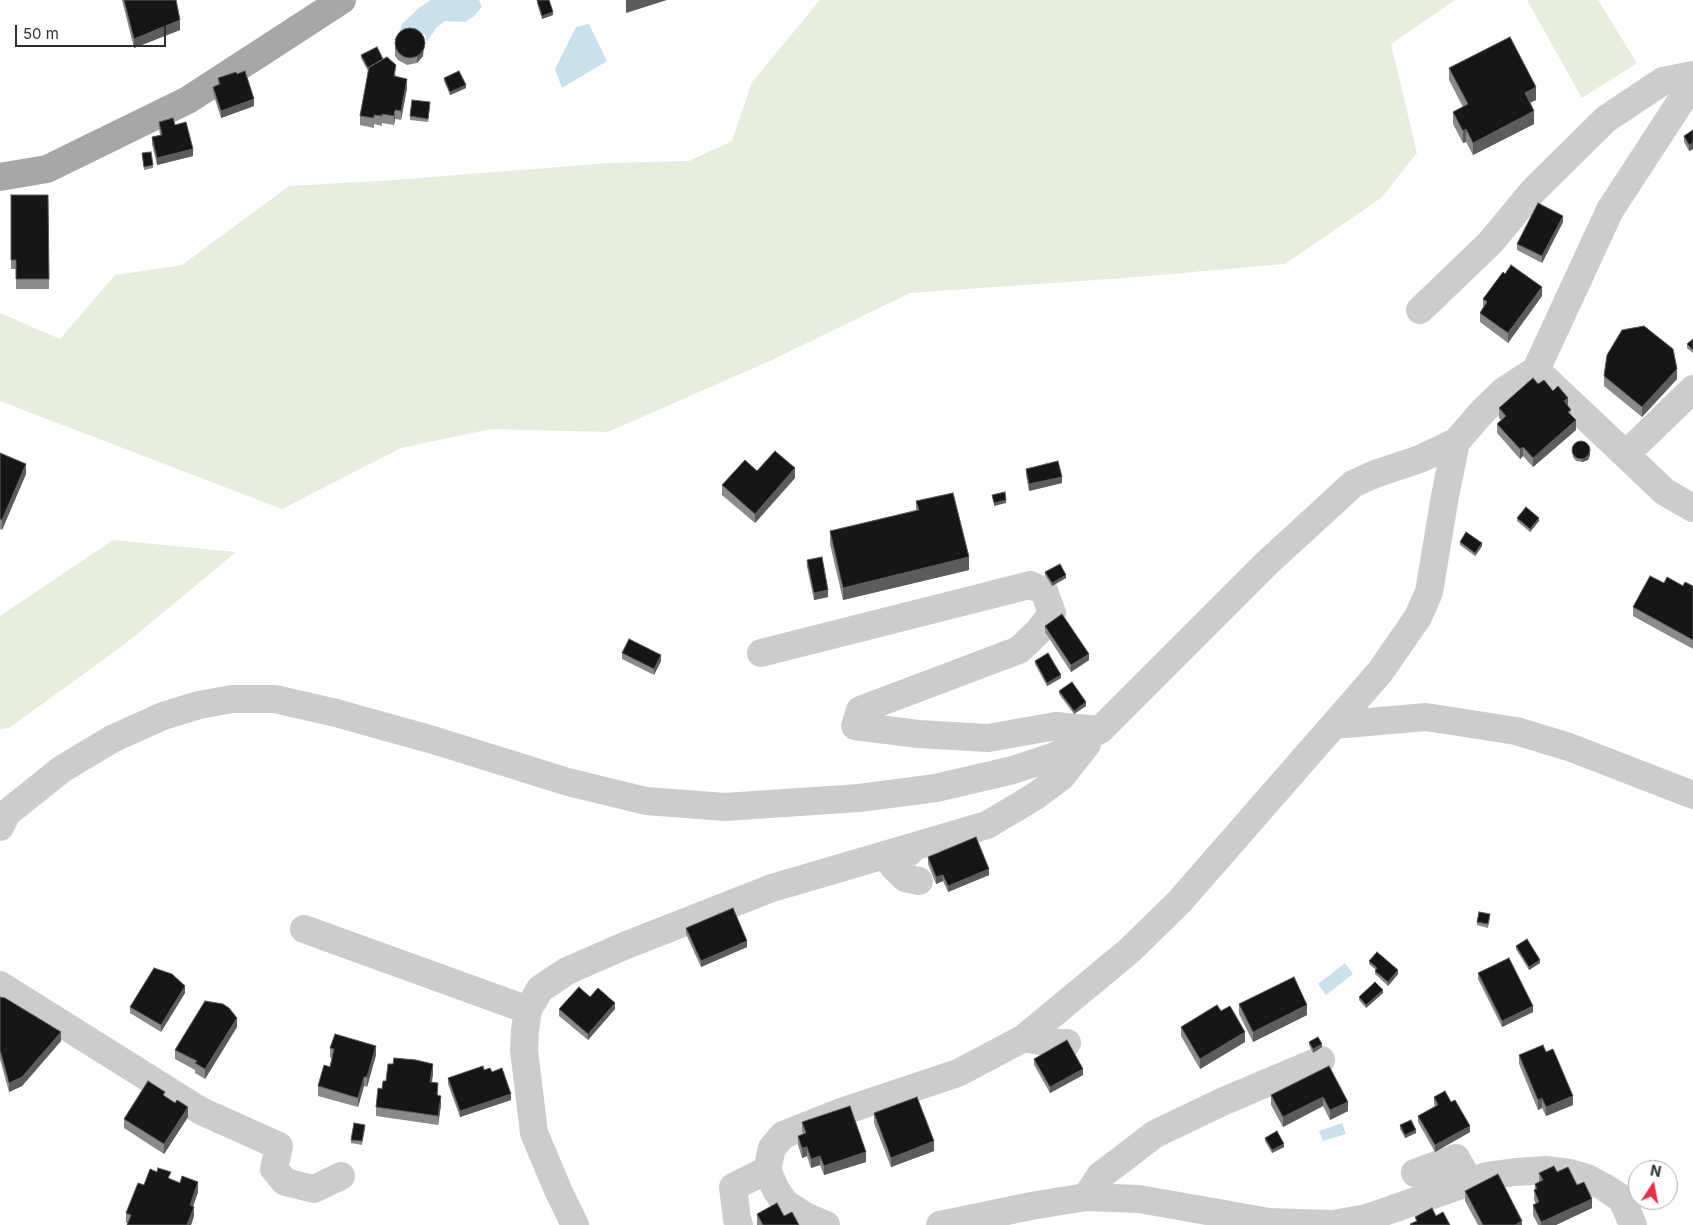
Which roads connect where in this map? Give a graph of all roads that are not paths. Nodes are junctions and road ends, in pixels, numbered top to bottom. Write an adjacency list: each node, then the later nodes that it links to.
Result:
1 (342, 0): 4 (main road)
2 (1693, 75): 5 (street)
3 (1693, 88): 6 (street)
4 (0, 177)
5 (1420, 310)
6 (1536, 370): 8 (street); 9 (street)
7 (1693, 389): 9 (street)
8 (1456, 442): 12 (street); 13 (street)
9 (1626, 454): 10 (street)
10 (1693, 508)
11 (761, 653): 13 (street)
12 (1334, 725): 14 (street); 21 (street)
13 (1100, 730): 15 (street); 16 (street)
14 (1693, 795)
15 (0, 826)
16 (916, 846): 17 (street); 20 (street)
17 (919, 881)
18 (304, 929): 20 (street)
19 (0, 985): 26 (street)
20 (528, 1010): 29 (street)
21 (1024, 1038): 22 (street); 24 (street)
22 (1067, 1042)
23 (1321, 1060): 28 (street)
24 (768, 1170): 30 (street); 31 (street)
25 (1415, 1173): 27 (street)
26 (341, 1176)
27 (1470, 1182): 28 (street); 33 (street)
28 (1086, 1197): 32 (street)
29 (575, 1225)
30 (739, 1225)
31 (826, 1225)
32 (940, 1225)
33 (1633, 1225)

